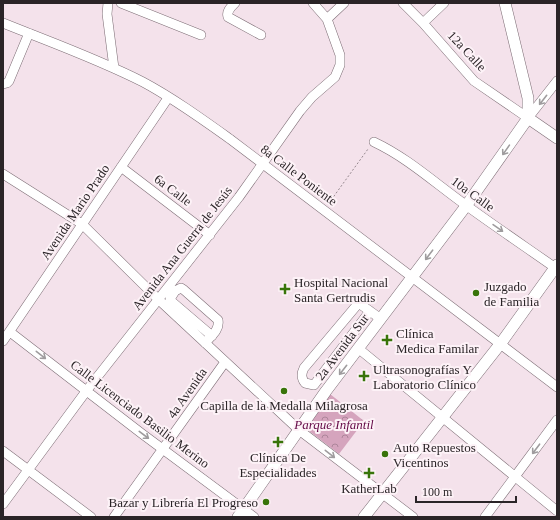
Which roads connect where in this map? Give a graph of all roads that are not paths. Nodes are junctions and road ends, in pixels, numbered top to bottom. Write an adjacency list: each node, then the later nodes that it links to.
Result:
1 (108, 3): 15 (street)
2 (121, 3): 13 (street)
3 (235, 3): 14 (street)
4 (313, 3): 9 (street, Avenida Ana Guerra de Jesús)
5 (344, 3): 9 (street)
6 (402, 3): 11 (street, 12a Calle)
7 (444, 3): 11 (street)
8 (505, 3): 19 (main road)
9 (327, 19): 22 (street, Avenida Ana Guerra de Jesús)
10 (3, 23): 12 (street, 8a Calle Poniente)
11 (423, 23): 19 (street, 12a Calle)
12 (29, 33): 15 (street, 8a Calle Poniente); 17 (street)
13 (200, 35)
14 (262, 35)
15 (114, 68): 18 (street, 8a Calle Poniente)
16 (557, 82): 19 (street, one-way to 19)
17 (3, 84)
18 (168, 98): 22 (street, 8a Calle Poniente); 23 (street, Avenida Mario Prado)
19 (528, 118): 20 (main road, 12a Calle); 25 (main road, 2a Avenida Sur, one-way to 25)
20 (557, 138)
21 (374, 142): 25 (street, 10a Calle)
22 (263, 165): 27 (street, Avenida Ana Guerra de Jesús); 29 (street, 8a Calle Poniente)
23 (121, 167): 26 (street, Avenida Mario Prado); 27 (street, 6a Calle)
24 (3, 174): 26 (street)
25 (466, 206): 28 (street, 10a Calle, one-way to 28); 29 (main road, 2a Avenida Sur, one-way to 29)
26 (82, 224): 30 (street); 35 (street, Avenida Mario Prado)
27 (210, 234): 30 (street, Avenida Ana Guerra de Jesús)
28 (556, 267): 39 (main road)
29 (412, 278): 33 (main road, 2a Avenida Sur); 39 (street, 8a Calle Poniente)
30 (159, 300): 38 (street); 44 (street, Avenida Ana Guerra de Jesús)
31 (206, 309): 34 (street); 34 (street); 36 (street)
32 (370, 311): 33 (street); 42 (street); 42 (street)
33 (381, 319): 40 (main road, 2a Avenida Sur)
34 (195, 321): 36 (street)
35 (10, 332): 37 (street, Avenida Mario Prado); 44 (street, Calle Licenciado Basilio Merino, one-way to 44)
36 (212, 336): 38 (street)
37 (3, 341)
38 (205, 343): 41 (street)
39 (501, 343): 43 (street, 8a Calle Poniente); 46 (main road)
40 (359, 349): 45 (main road, 2a Avenida Sur, one-way to 45); 46 (street)
41 (225, 362): 48 (street); 49 (street, 4a Avenida)
42 (314, 385): 45 (street)
43 (557, 387)
44 (87, 390): 49 (street, Calle Licenciado Basilio Merino, one-way to 49); 51 (street, Avenida Ana Guerra de Jesús)
45 (325, 393): 48 (main road, 2a Avenida Sur)
46 (442, 418): 52 (street); 53 (main road)
47 (557, 420): 52 (street, one-way to 52)
48 (299, 430): 53 (street, one-way to 53); 56 (main road, 2a Avenida Sur)
49 (163, 449): 56 (street, Calle Licenciado Basilio Merino); 58 (street, 4a Avenida)
50 (3, 451): 51 (street)
51 (28, 470): 54 (street, Avenida Ana Guerra de Jesús); 57 (street)
52 (515, 477): 55 (street); 62 (street)
53 (383, 495): 60 (main road); 61 (street)
54 (3, 504)
55 (557, 511)
56 (241, 513): 59 (street, Calle Licenciado Basilio Merino)
57 (91, 517)
58 (114, 517)
59 (254, 517)
60 (364, 517)
61 (413, 517)
62 (485, 517)

